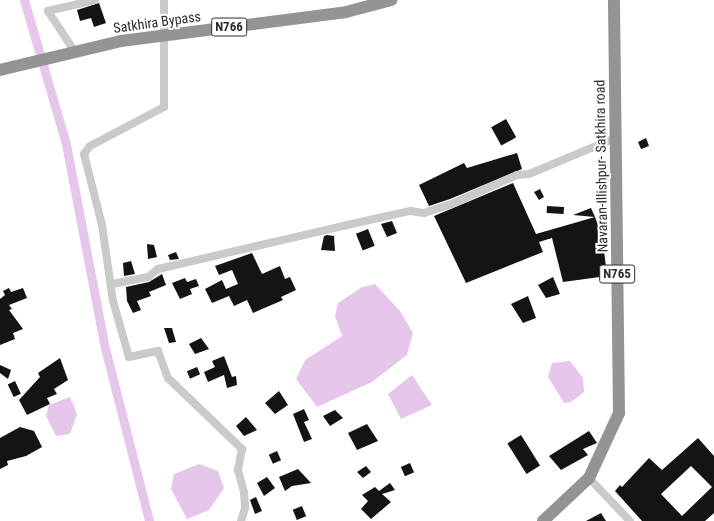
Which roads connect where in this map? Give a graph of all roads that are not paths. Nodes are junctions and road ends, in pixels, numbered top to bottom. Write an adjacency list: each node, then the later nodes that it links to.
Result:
1 (95, 0): 6 (street)
2 (164, 0): 5 (street)
3 (391, 0): 5 (highway, Satkhira Bypass / N766)
4 (614, 0): 8 (highway, Navaran-Illishpur- Satkhira road / N765)
5 (164, 35): 6 (highway, Satkhira Bypass / N766); 9 (street)
6 (70, 53): 7 (highway, Satkhira Bypass / N766)
7 (0, 70)
8 (615, 138): 9 (street); 10 (highway, Navaran-Illishpur- Satkhira road / N765)
9 (112, 284): 11 (street)
10 (589, 478): 12 (highway, Navaran-Illishpur- Satkhira road / N765); 13 (street)
11 (240, 521)
12 (543, 521)
13 (630, 521)

